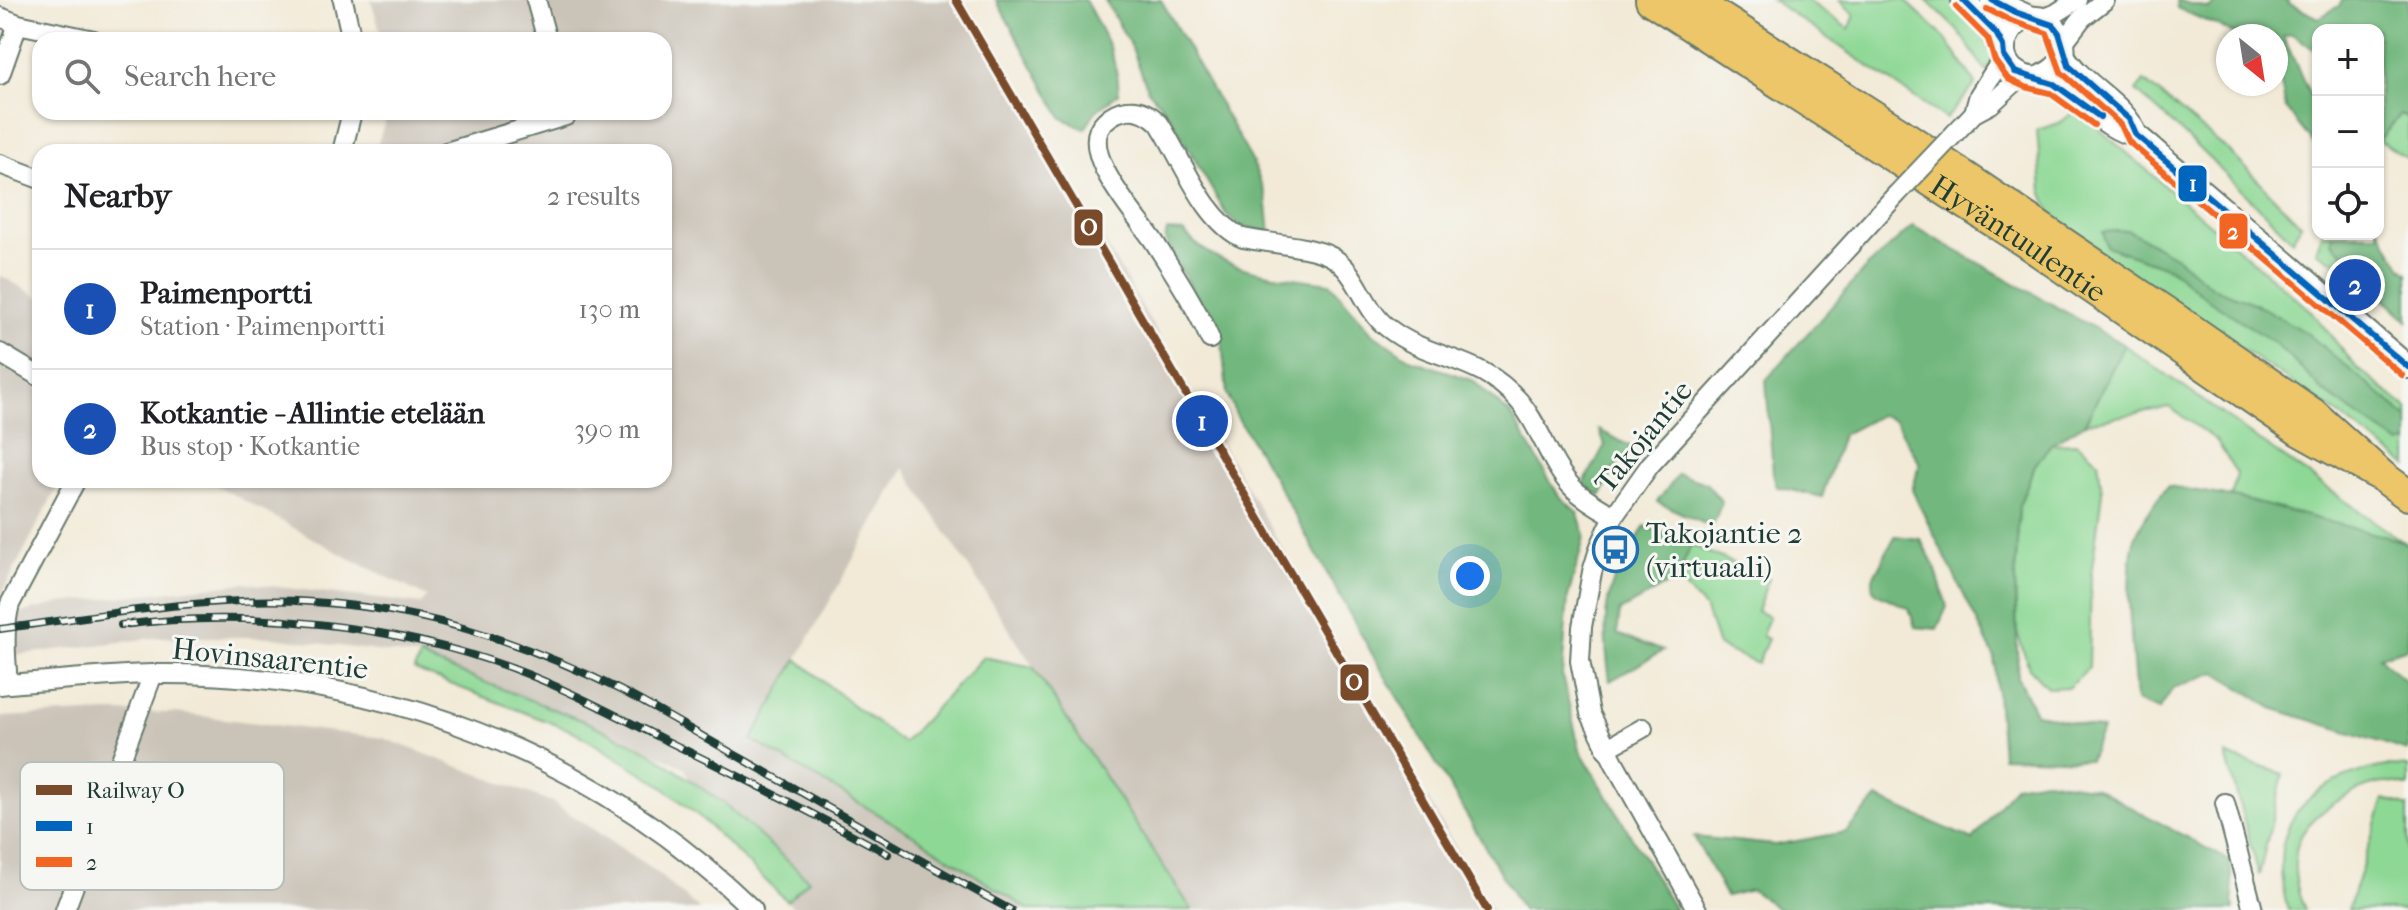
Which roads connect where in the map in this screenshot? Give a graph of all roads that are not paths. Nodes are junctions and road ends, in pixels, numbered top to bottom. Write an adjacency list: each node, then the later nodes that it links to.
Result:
1 (343, 0): 14 (street)
2 (536, 0): 15 (street)
3 (1651, 0): 33 (highway, Hyväntuulentie)
4 (1692, 0): 16 (highway, Hyväntuulentie)
5 (1702, 0): 16 (highway)
6 (1963, 0): 18 (street)
7 (1992, 0): 11 (street)
8 (2077, 0): 11 (street)
9 (2105, 0): 17 (street)
10 (0, 17): 12 (street)
11 (2036, 18): 17 (street); 18 (street)
12 (18, 24): 13 (street); 19 (street)
13 (56, 32)
14 (350, 32)
15 (545, 32)
16 (1748, 35): 33 (highway, Hyväntuulentie)
17 (2063, 49): 20 (street); 24 (street)
18 (2003, 51): 20 (street); 21 (street, Takojantie)
19 (0, 75)
20 (2032, 78): 21 (street, Takojantie); 24 (street)
21 (1974, 113): 36 (street, Takojantie, bridge)
22 (352, 120): 25 (street)
23 (553, 120): 26 (street)
24 (2136, 135): 31 (street)
25 (350, 144)
26 (473, 144)
27 (0, 164): 28 (street)
28 (32, 176)
29 (1210, 339): 36 (street)
30 (0, 353): 32 (street)
31 (2408, 367)
32 (32, 372)
33 (2383, 477): 35 (highway, Hyväntuulentie)
34 (72, 488): 38 (street)
35 (2408, 495)
36 (1614, 516): 40 (street, Takojantie)
37 (153, 674): 38 (street, Hovinsaarentie); 41 (street); 45 (street, Hovinsaarentie)
38 (4, 685)
39 (1643, 728): 40 (street)
40 (1606, 749): 46 (street, Takojantie)
41 (120, 762)
42 (2225, 803): 47 (street)
43 (72, 890): 44 (street)
44 (65, 910)
45 (753, 910)
46 (1697, 910)
47 (2253, 910)

